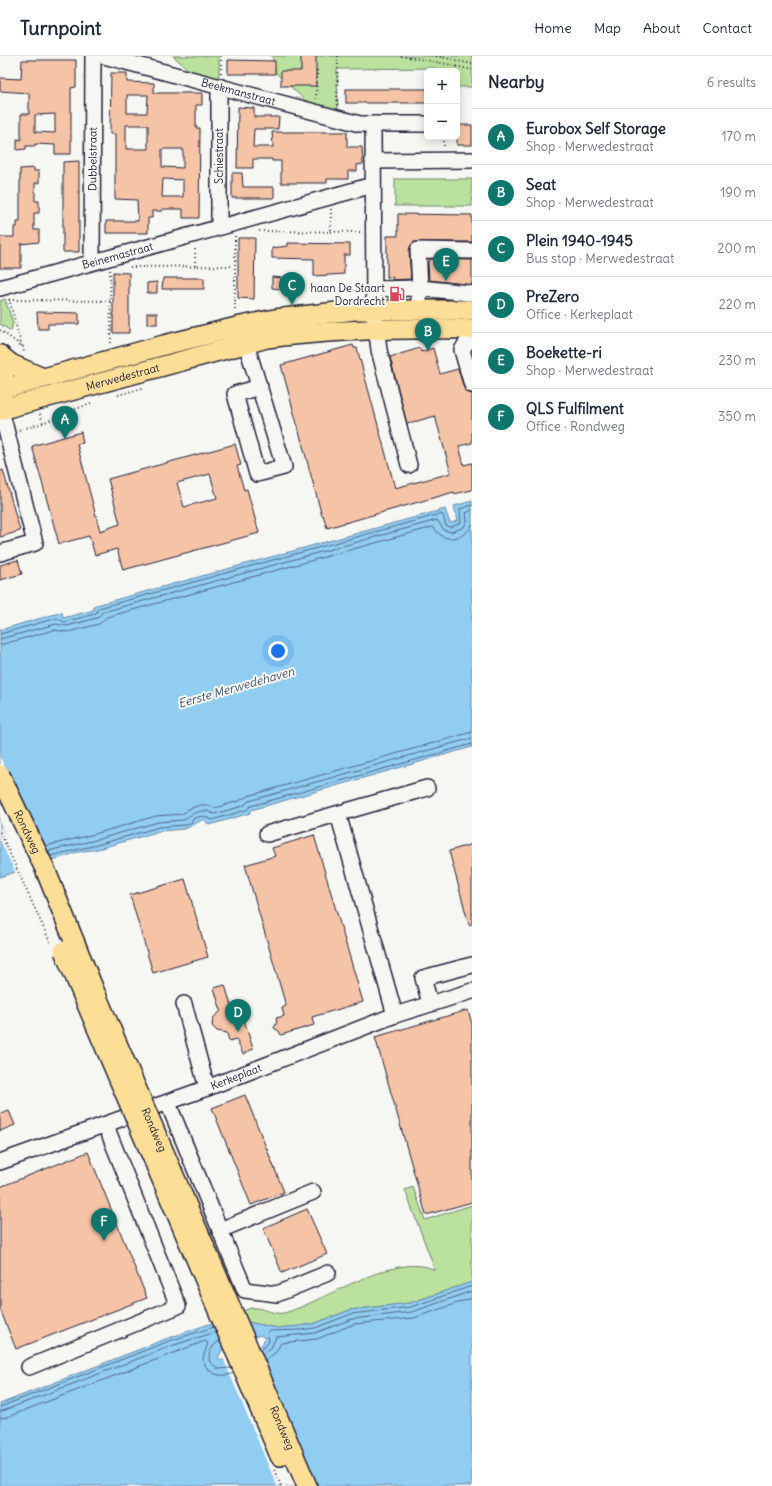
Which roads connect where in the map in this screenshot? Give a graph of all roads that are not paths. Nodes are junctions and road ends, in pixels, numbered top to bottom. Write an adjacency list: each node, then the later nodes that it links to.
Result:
1 (92, 56): 11 (street, Dubbelstraat)
2 (104, 56): 3 (street, Beekmanstraat)
3 (221, 87): 5 (street, Beekmanstraat); 9 (street, Schiestraat)
4 (424, 124): 5 (street, Beekmanstraat)
5 (373, 125): 7 (street)
6 (472, 160): 7 (street)
7 (373, 161): 8 (street)
8 (373, 185): 9 (street, Beinemastraat); 13 (street)
9 (219, 226): 11 (street, Beinemastraat)
10 (472, 250): 12 (street)
11 (92, 262): 14 (street, Beinemastraat)
12 (420, 288): 13 (street, Merwedestraat); 15 (street, Merwedestraat); 17 (street)
13 (374, 289): 16 (street)
14 (5, 291)
15 (471, 299): 17 (main road, Merwedestraat)
16 (374, 310): 17 (main road, Merwedestraat); 19 (street); 20 (main road, Merwedestraat)
17 (418, 310)
18 (472, 329): 19 (main road, Merwedestraat)
19 (377, 333): 20 (main road, Merwedestraat); 28 (street)
20 (243, 334): 23 (main road, Merwedestraat); 25 (street); 27 (main road, Merwedestraat)
21 (472, 334): 24 (street)
22 (0, 355): 23 (main road); 26 (main road)
23 (43, 378): 26 (main road, Merwedestraat)
24 (472, 385)
25 (260, 387): 25 (street)
26 (1, 390): 27 (main road)
27 (0, 410): 29 (street)
28 (410, 465)
29 (0, 553)
30 (0, 775): 49 (main road, Rondweg, bridge)
31 (427, 788): 33 (street)
32 (0, 805): 48 (main road, Rondweg, bridge)
33 (338, 814): 34 (street); 39 (street)
34 (267, 834)
35 (472, 964): 37 (street)
36 (472, 991): 37 (street, Kerkeplaat)
37 (430, 1003): 39 (street, Kerkeplaat)
38 (184, 1004): 40 (street)
39 (395, 1015): 40 (street, Kerkeplaat)
40 (207, 1088): 41 (street, Kerkeplaat)
41 (168, 1103): 42 (street, Kerkeplaat); 45 (street)
42 (106, 1126): 43 (street, Kerkeplaat); 47 (street)
43 (0, 1162)
44 (313, 1192): 45 (street)
45 (220, 1230): 46 (street)
46 (328, 1273)
47 (30, 1367)
48 (292, 1486)
49 (307, 1486)

